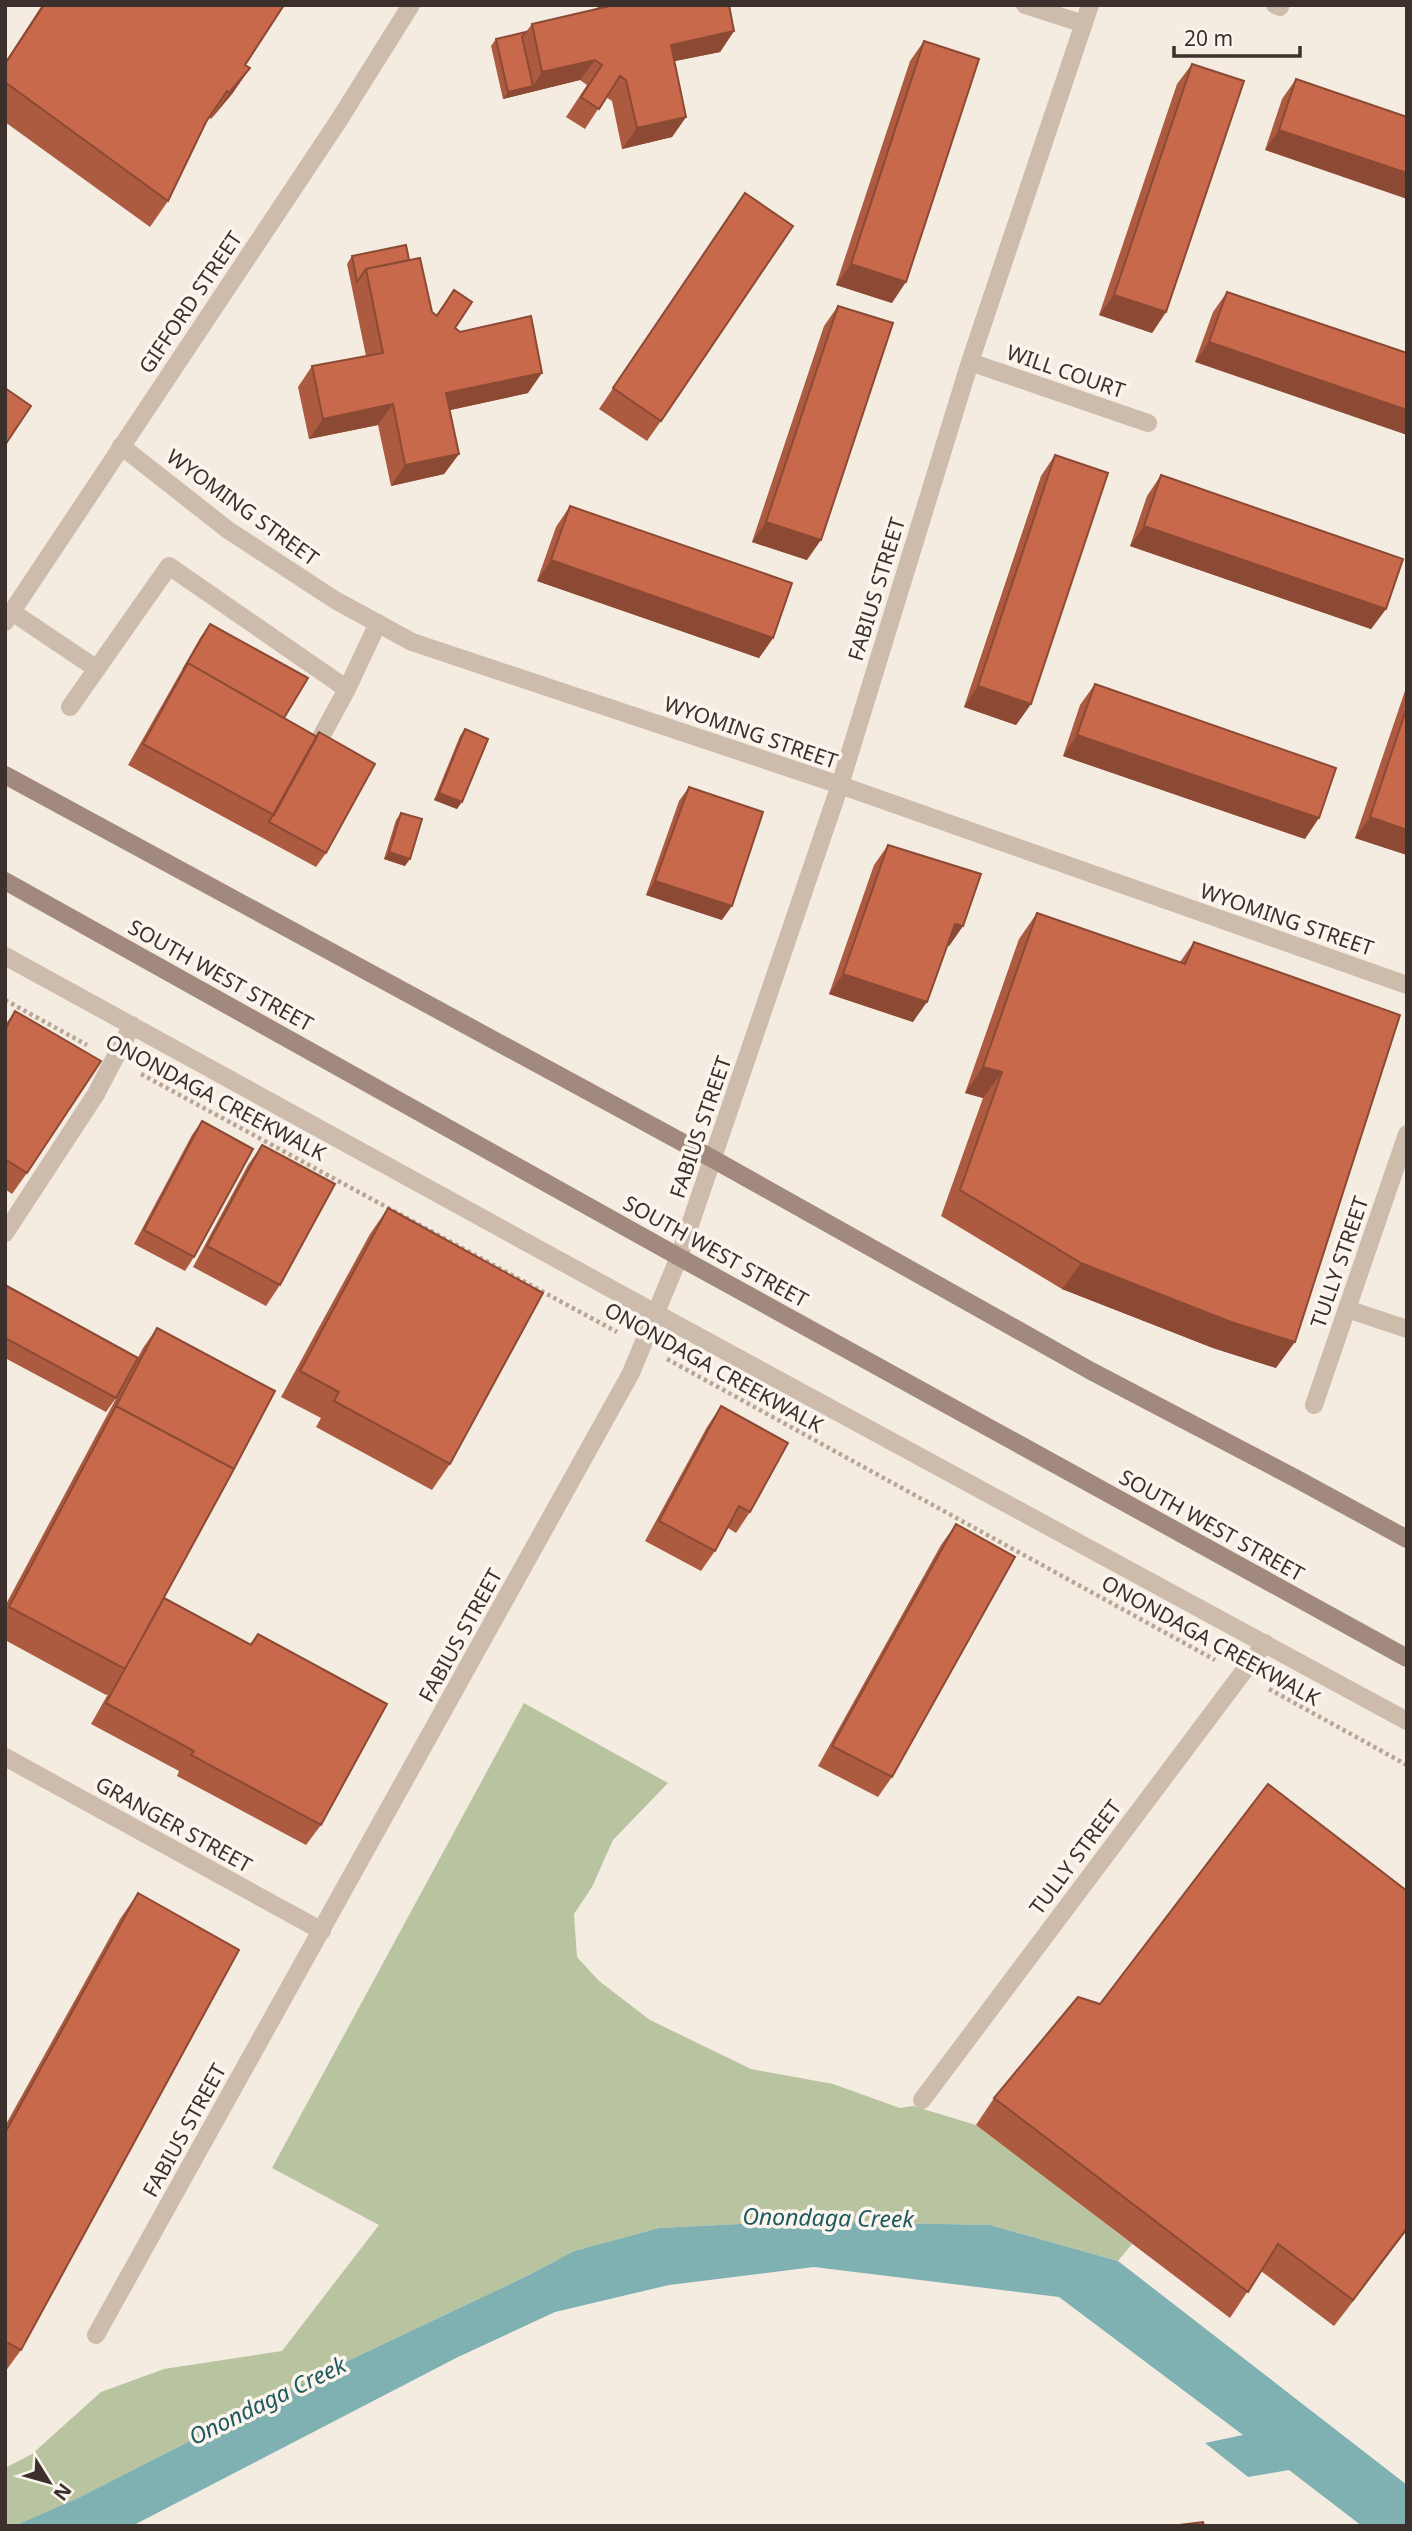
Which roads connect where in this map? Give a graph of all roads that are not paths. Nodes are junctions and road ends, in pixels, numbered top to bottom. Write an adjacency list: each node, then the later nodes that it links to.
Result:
1 (411, 5): 7 (street, GIFFORD STREET)
2 (1026, 5): 4 (street)
3 (1090, 5): 4 (street, FABIUS STREET)
4 (1084, 24): 5 (street, FABIUS STREET)
5 (970, 362): 6 (street, WILL COURT); 15 (street, FABIUS STREET)
6 (1148, 423)
7 (121, 446): 8 (street, GIFFORD STREET); 9 (street, WYOMING STREET)
8 (9, 617): 10 (street)
9 (378, 623): 11 (street); 15 (street, WYOMING STREET)
10 (97, 669): 11 (street); 12 (street)
11 (346, 689): 13 (street)
12 (71, 707)
13 (321, 737)
14 (5, 775): 21 (main road)
15 (840, 785): 18 (street, WYOMING STREET); 21 (street, FABIUS STREET)
16 (5, 881): 23 (main road, SOUTH WEST STREET)
17 (5, 956): 19 (street)
18 (1407, 985)
19 (132, 1025): 22 (street); 25 (street)
20 (1407, 1134): 24 (street, TULLY STREET)
21 (713, 1159): 23 (street, FABIUS STREET); 28 (main road)
22 (5, 1233)
23 (679, 1257): 25 (street, FABIUS STREET); 30 (main road, SOUTH WEST STREET)
24 (1347, 1310): 26 (street); 27 (street, TULLY STREET)
25 (657, 1314): 29 (street); 33 (street, FABIUS STREET)
26 (1407, 1329)
27 (1314, 1405)
28 (1407, 1539)
29 (1265, 1643): 31 (street); 34 (street, TULLY STREET)
30 (1407, 1658)
31 (1407, 1721)
32 (5, 1757): 33 (street, GRANGER STREET)
33 (322, 1931): 35 (street, FABIUS STREET)
34 (922, 2100)
35 (96, 2335)

